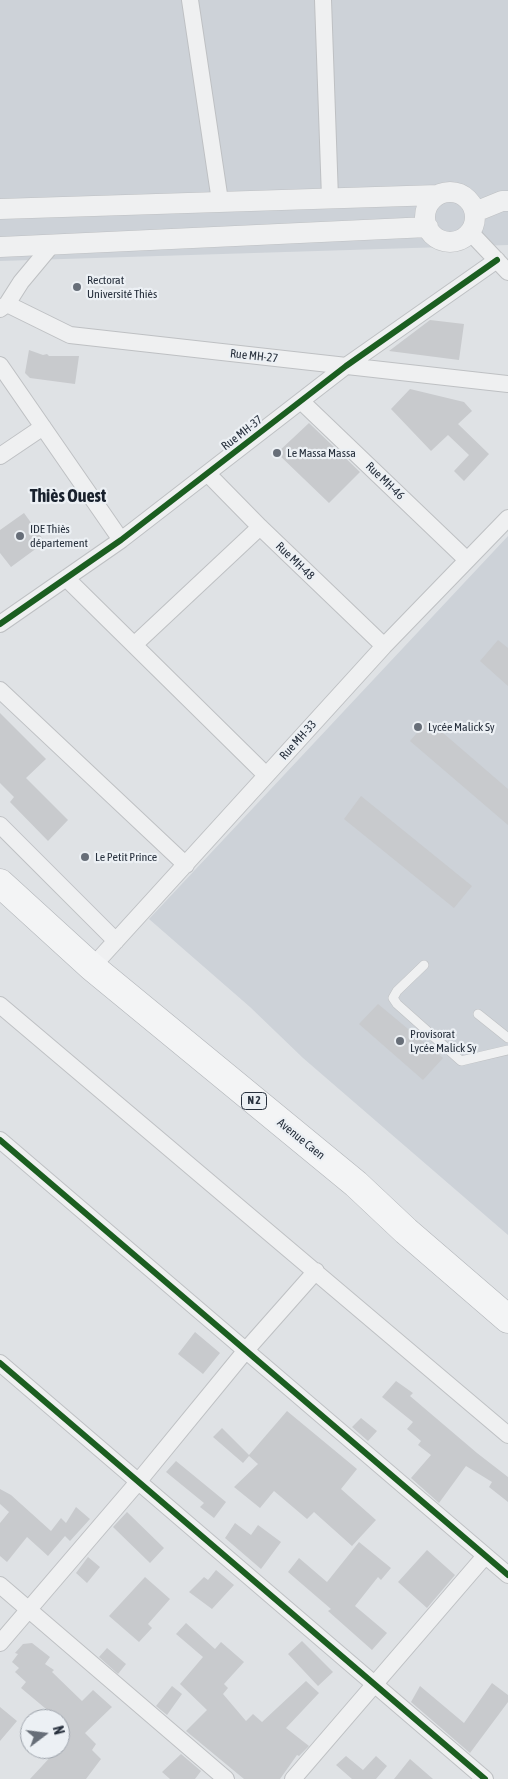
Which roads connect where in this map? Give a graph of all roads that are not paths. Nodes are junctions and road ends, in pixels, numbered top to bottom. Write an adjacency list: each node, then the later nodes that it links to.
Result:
1 (190, 0): 5 (street)
2 (323, 0): 4 (street)
3 (438, 195): 4 (street); 8 (street); 9 (street)
4 (330, 198): 5 (street)
5 (220, 200): 7 (street)
6 (508, 201): 8 (street)
7 (0, 208)
8 (475, 212): 10 (street)
9 (428, 227): 10 (street); 11 (street)
10 (470, 232): 13 (street)
11 (51, 246): 12 (street); 14 (street)
12 (0, 248)
13 (503, 266): 16 (street, Rue MH-37)
14 (4, 306): 16 (street, Rue MH-27)
15 (0, 366): 19 (street)
16 (346, 366): 17 (street, Rue MH-27); 18 (street, Rue MH-37)
17 (508, 384)
18 (302, 402): 21 (street, Rue MH-37); 25 (street, Rue MH-46)
19 (43, 427): 20 (street); 24 (street)
20 (0, 456)
21 (208, 474): 23 (street, Rue MH-48); 24 (street, Rue MH-37)
22 (508, 518): 25 (street, Rue MH-33)
23 (260, 527): 28 (street); 29 (street, Rue MH-48)
24 (121, 540): 26 (street, Rue MH-37)
25 (468, 560): 29 (street, Rue MH-33)
26 (66, 578): 27 (street, Rue MH-37); 28 (street)
27 (0, 624)
28 (134, 645): 31 (street)
29 (384, 646): 31 (street, Rue MH-33)
30 (0, 690): 33 (street)
31 (266, 776): 33 (street, Rue MH-33)
32 (0, 825): 35 (street)
33 (186, 866): 35 (street, Rue MH-33)
34 (0, 883): 37 (highway, Avenue Caen / N 2)
35 (116, 941): 37 (street, Rue MH-33)
36 (424, 965): 41 (lane)
37 (92, 967): 44 (highway, Avenue Caen / N 2)
38 (0, 1005): 43 (street)
39 (478, 1014): 40 (lane)
40 (508, 1038)
41 (508, 1050)
42 (3, 1148): 45 (street)
43 (316, 1271): 45 (street); 47 (street)
44 (508, 1319)
45 (247, 1349): 48 (street); 49 (street)
46 (0, 1364): 48 (street)
47 (508, 1435)
48 (138, 1482): 52 (street); 54 (street)
49 (485, 1556): 50 (street); 54 (street)
50 (508, 1575)
51 (0, 1585): 52 (street)
52 (28, 1609): 53 (street); 55 (street)
53 (0, 1643)
54 (374, 1685): 56 (street); 57 (street)
55 (226, 1779)
56 (293, 1779)
57 (485, 1779)

